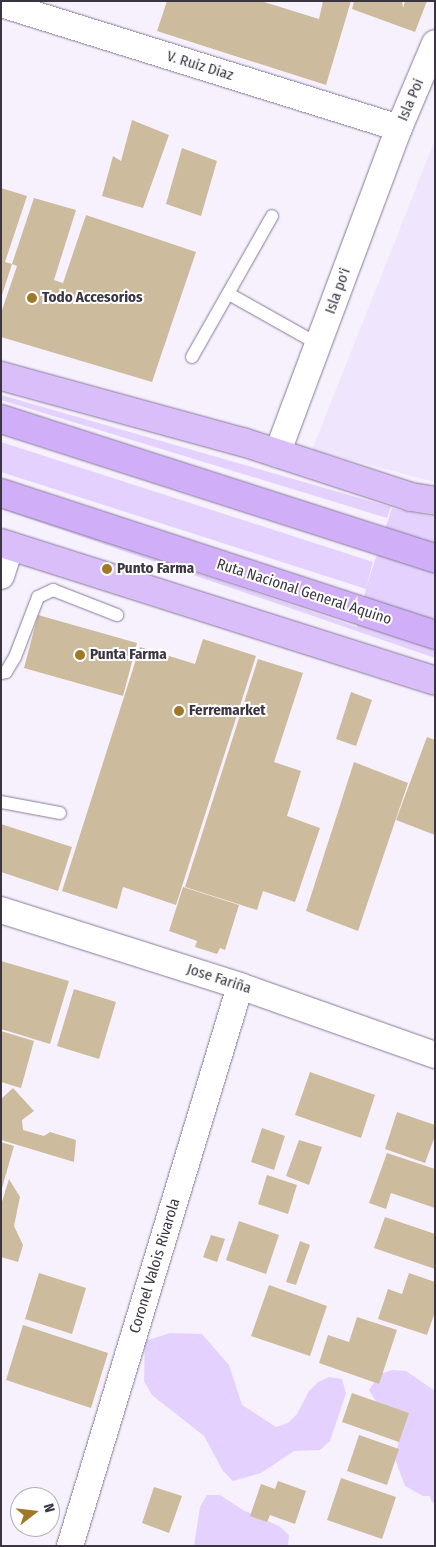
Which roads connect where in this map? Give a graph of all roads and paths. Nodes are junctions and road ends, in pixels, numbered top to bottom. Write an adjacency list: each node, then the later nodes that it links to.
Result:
1 (1, 4): 3 (street, V. Ruiz Diaz)
2 (435, 43): 3 (street, Isla Poi)
3 (399, 128): 6 (street, Isla po'i)
4 (272, 216): 5 (lane)
5 (229, 294): 6 (lane); 7 (lane)
6 (318, 344): 10 (street, Isla po'i)
7 (192, 357)
8 (1, 376): 10 (highway)
9 (1, 419): 14 (highway)
10 (277, 454): 12 (highway)
11 (1, 493): 18 (highway, Ruta Nacional General Aquino)
12 (435, 501)
13 (6, 544): 15 (street); 16 (highway)
14 (435, 558)
15 (1, 576)
16 (71, 580): 17 (lane); 19 (lane); 20 (highway)
17 (117, 615)
18 (435, 635)
19 (1, 673)
20 (435, 681)
21 (1, 802): 22 (lane)
22 (60, 813)
23 (1, 910): 24 (street, Jose Fariña)
24 (240, 986): 25 (street, Jose Fariña); 26 (street, Coronel Valois Rivarola)
25 (435, 1055)
26 (70, 1546)

